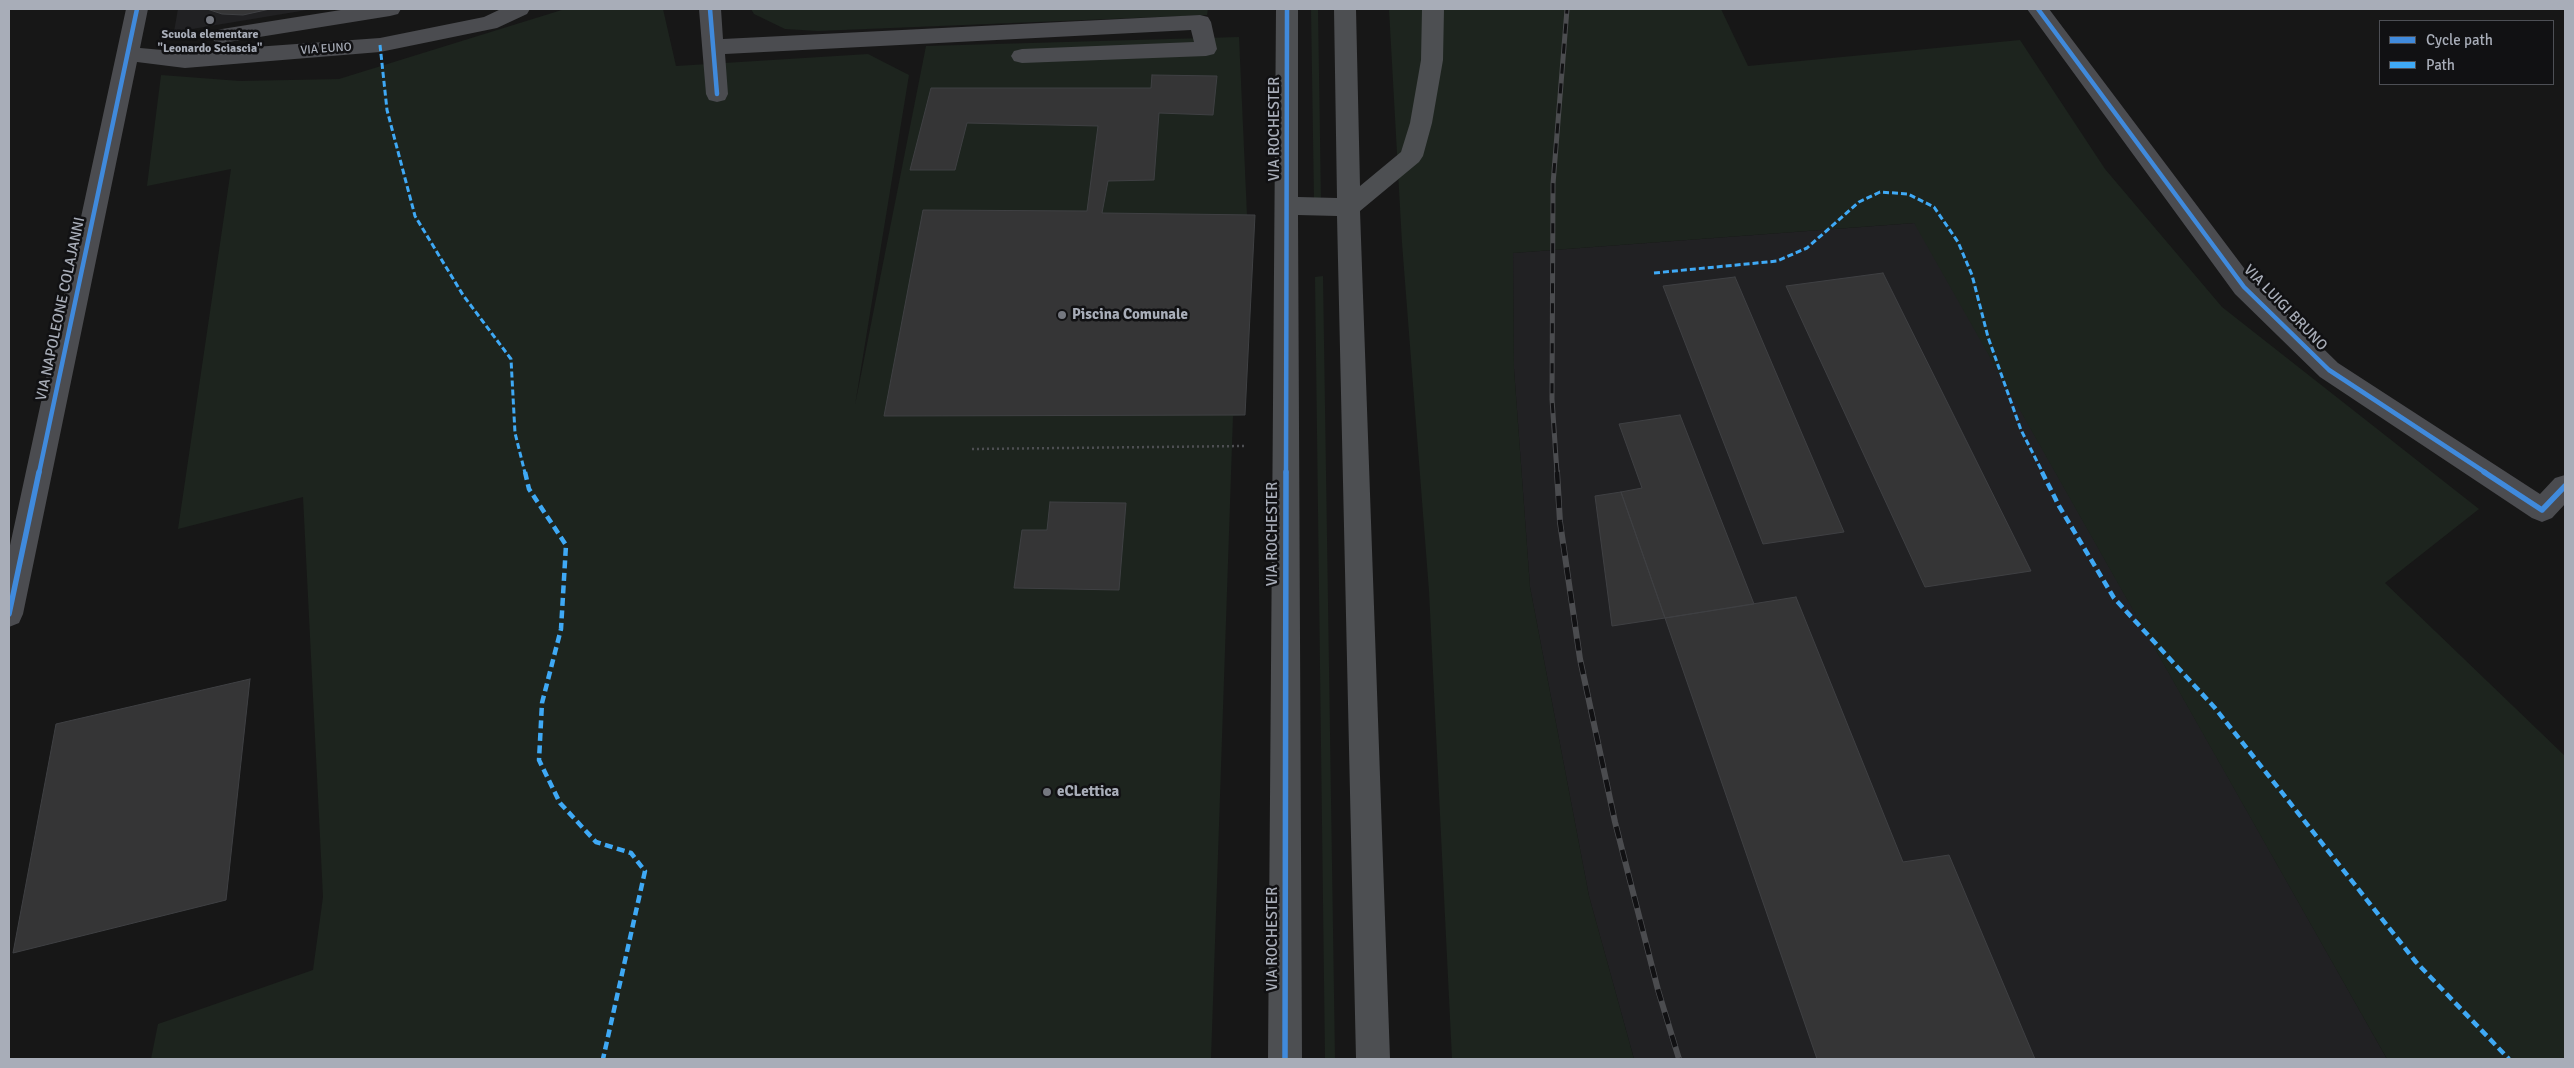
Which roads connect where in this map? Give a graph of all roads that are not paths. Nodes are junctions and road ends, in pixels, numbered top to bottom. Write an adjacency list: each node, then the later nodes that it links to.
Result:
1 (137, 9): 11 (street, VIA NAPOLEONE COLAJANNI)
2 (390, 9): 9 (street)
3 (519, 9): 11 (street, VIA EUNO)
4 (710, 9): 10 (street)
5 (1287, 9): 14 (main road, VIA ROCHESTER)
6 (1345, 9): 15 (main road)
7 (1433, 9): 15 (main road)
8 (2038, 9): 16 (street, VIA LUIGI BRUNO)
9 (222, 36)
10 (714, 47): 12 (street); 13 (street)
11 (127, 54): 17 (street, VIA NAPOLEONE COLAJANNI)
12 (1022, 56)
13 (717, 94)
14 (1287, 206): 15 (main road); 18 (main road, VIA ROCHESTER)
15 (1350, 207): 19 (main road)
16 (2565, 486)
17 (9, 614)
18 (1285, 1059)
19 (1373, 1059)

